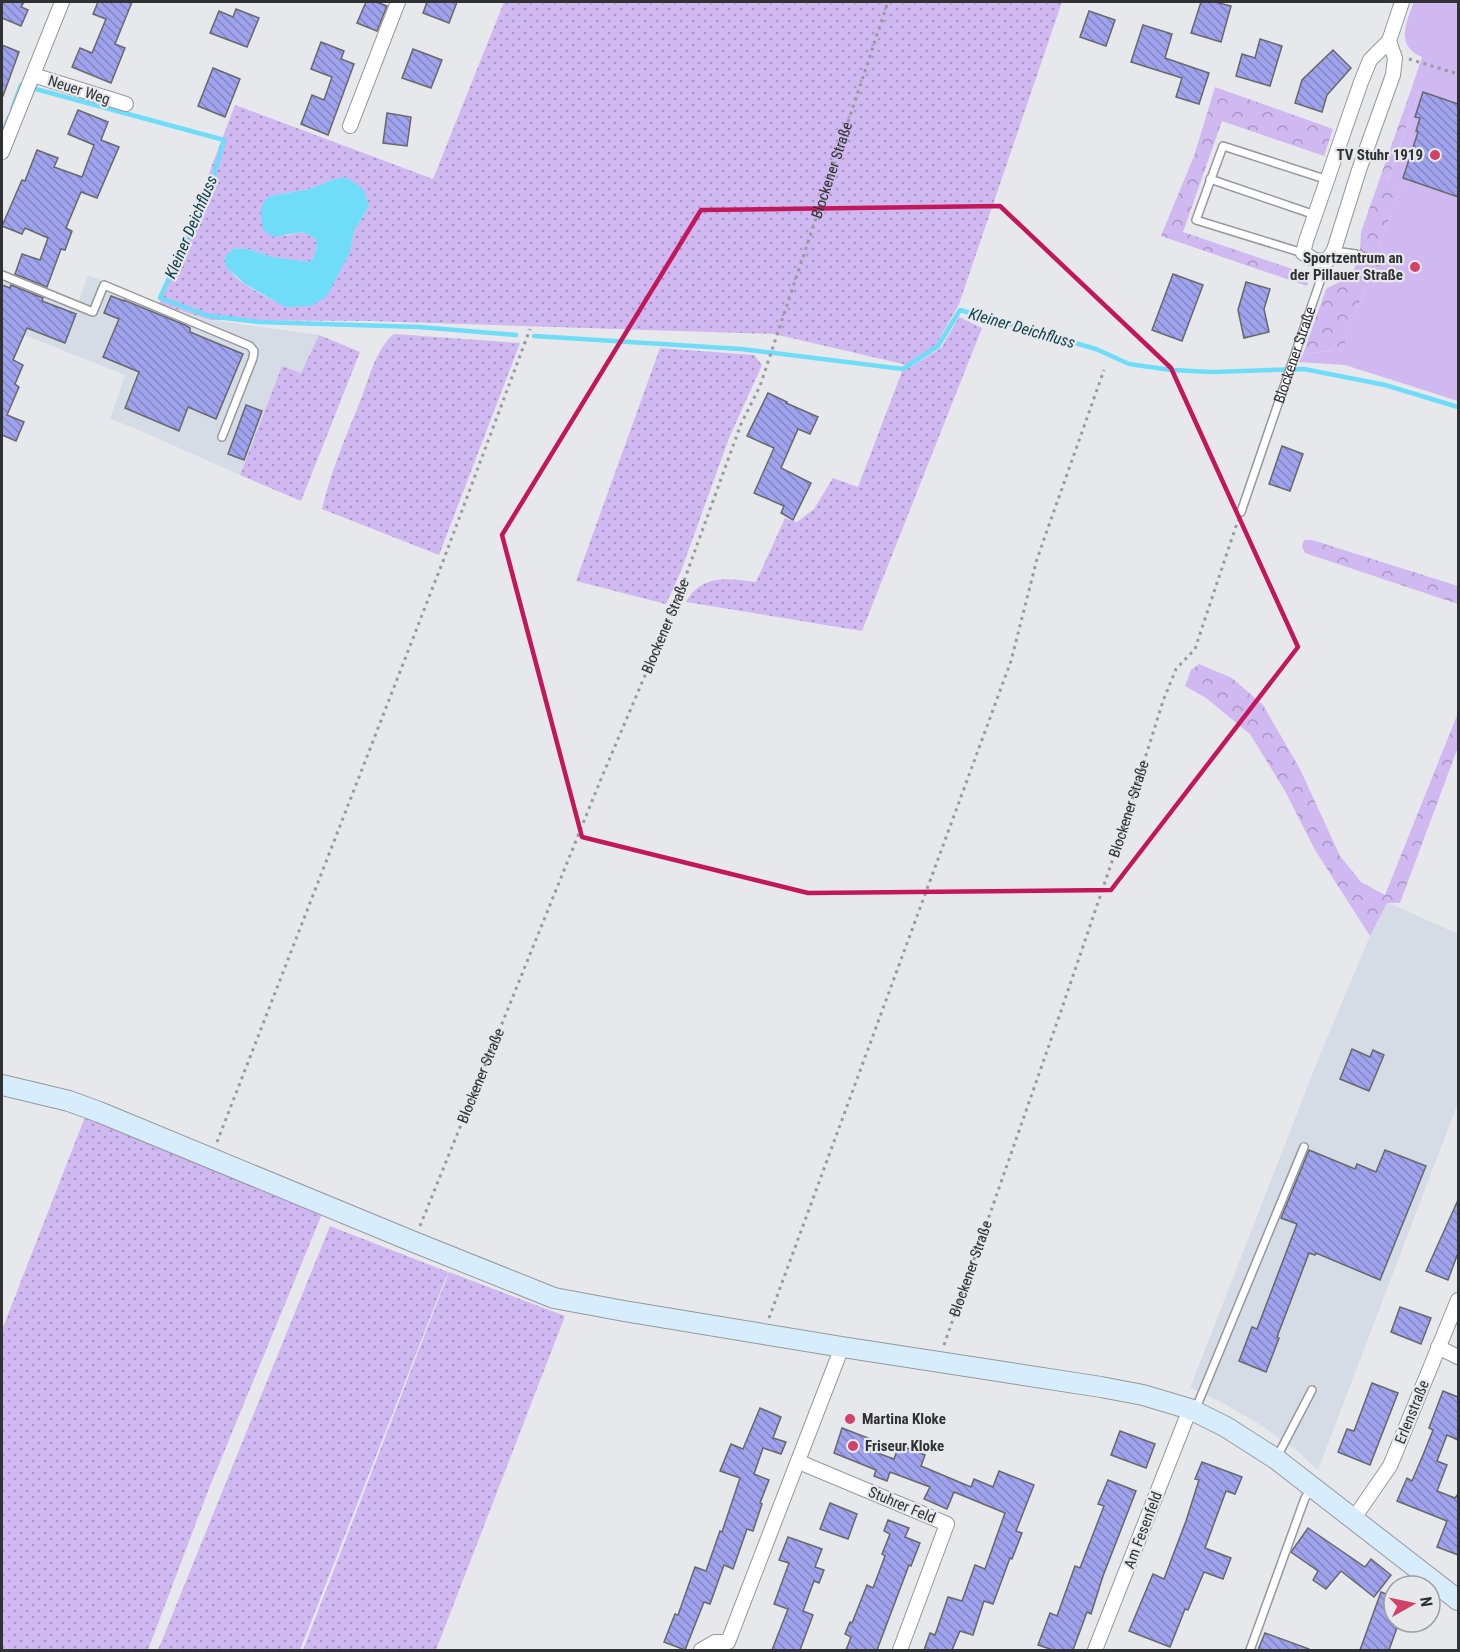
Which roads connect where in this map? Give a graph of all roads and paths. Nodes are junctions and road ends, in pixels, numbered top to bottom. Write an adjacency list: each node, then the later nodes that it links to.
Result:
1 (62, 2): 8 (street, Neuer Weg)
2 (398, 2): 10 (street)
3 (888, 2): 26 (path, Blockener Straße)
4 (1402, 2): 5 (street)
5 (1389, 41): 6 (street); 13 (street)
6 (1395, 58): 7 (path); 16 (street)
7 (1458, 74)
8 (30, 84): 9 (street, Neuer Weg); 11 (street, Neuer Weg)
9 (126, 104)
10 (350, 126)
11 (2, 152)
12 (1210, 179): 13 (lane); 14 (lane); 15 (lane)
13 (1328, 180): 14 (street)
14 (1315, 215): 15 (street)
15 (1303, 253): 16 (street)
16 (1330, 256): 17 (lane); 22 (lane, Blockener Straße)
17 (1378, 261)
18 (2, 275): 21 (lane)
19 (530, 329): 25 (path)
20 (1104, 370): 28 (path)
21 (222, 437)
22 (1241, 512): 32 (path, Blockener Straße)
23 (3, 1085): 25 (street)
24 (1304, 1147): 34 (lane)
25 (211, 1157): 26 (street)
26 (414, 1242): 28 (street)
27 (1458, 1300): 30 (street, Erlenstraße)
28 (765, 1334): 29 (street)
29 (842, 1347): 32 (street); 36 (street)
30 (1438, 1347): 31 (street); 38 (street, Erlenstraße)
31 (1458, 1357)
32 (939, 1361): 34 (street)
33 (1312, 1390): 35 (lane)
34 (1193, 1410): 35 (street); 43 (street, Am Fesenfeld)
35 (1276, 1459): 37 (street)
36 (799, 1462): 40 (street); 42 (street, Stuhrer Feld)
37 (1313, 1486): 38 (street); 44 (lane)
38 (1354, 1518): 39 (street)
39 (1458, 1600)
40 (734, 1646): 41 (street)
41 (701, 1650)
42 (900, 1650)
43 (1095, 1650)
44 (1250, 1650)

